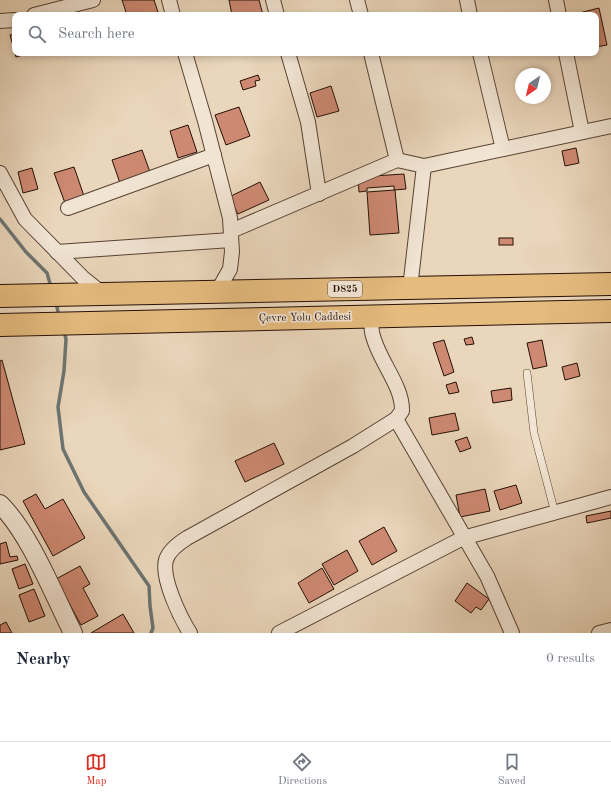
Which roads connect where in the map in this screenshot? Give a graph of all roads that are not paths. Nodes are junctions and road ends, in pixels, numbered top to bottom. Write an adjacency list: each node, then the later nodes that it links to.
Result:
1 (93, 0): 7 (street)
2 (169, 0): 8 (street)
3 (273, 0): 9 (street)
4 (357, 0): 10 (street)
5 (467, 0): 11 (street)
6 (556, 0): 12 (street)
7 (46, 12)
8 (172, 12)
9 (276, 12)
10 (360, 12)
11 (469, 12)
12 (558, 12)
13 (12, 20): 14 (street)
14 (0, 21)
15 (185, 56): 23 (street)
16 (289, 56): 27 (street)
17 (372, 56): 24 (street)
18 (481, 56): 22 (street)
19 (567, 56): 21 (street)
20 (611, 126): 21 (street)
21 (582, 132): 22 (street)
22 (503, 149): 25 (street)
23 (214, 154): 28 (street); 29 (street)
24 (397, 160): 25 (street); 27 (street)
25 (424, 166): 32 (street)
26 (0, 172): 30 (street)
27 (319, 194): 29 (street)
28 (68, 208)
29 (231, 236): 30 (street); 33 (street)
30 (57, 252): 34 (street)
31 (611, 284): 32 (highway, D825)
32 (410, 288): 33 (highway, D825)
33 (217, 292): 34 (highway, D825)
34 (103, 294): 35 (highway, D825)
35 (0, 296)
36 (611, 311): 37 (highway, Çevre Yolu Caddesi)
37 (372, 317): 38 (highway, Çevre Yolu Caddesi); 40 (street)
38 (0, 325)
39 (527, 373): 43 (lane)
40 (396, 419): 44 (street); 47 (street)
41 (611, 497): 43 (street)
42 (0, 504): 46 (street)
43 (555, 513): 44 (street)
44 (465, 537): 48 (street); 49 (street)
45 (611, 630): 50 (street)
46 (73, 633)
47 (190, 633)
48 (279, 633)
49 (512, 633)
50 (599, 633)

